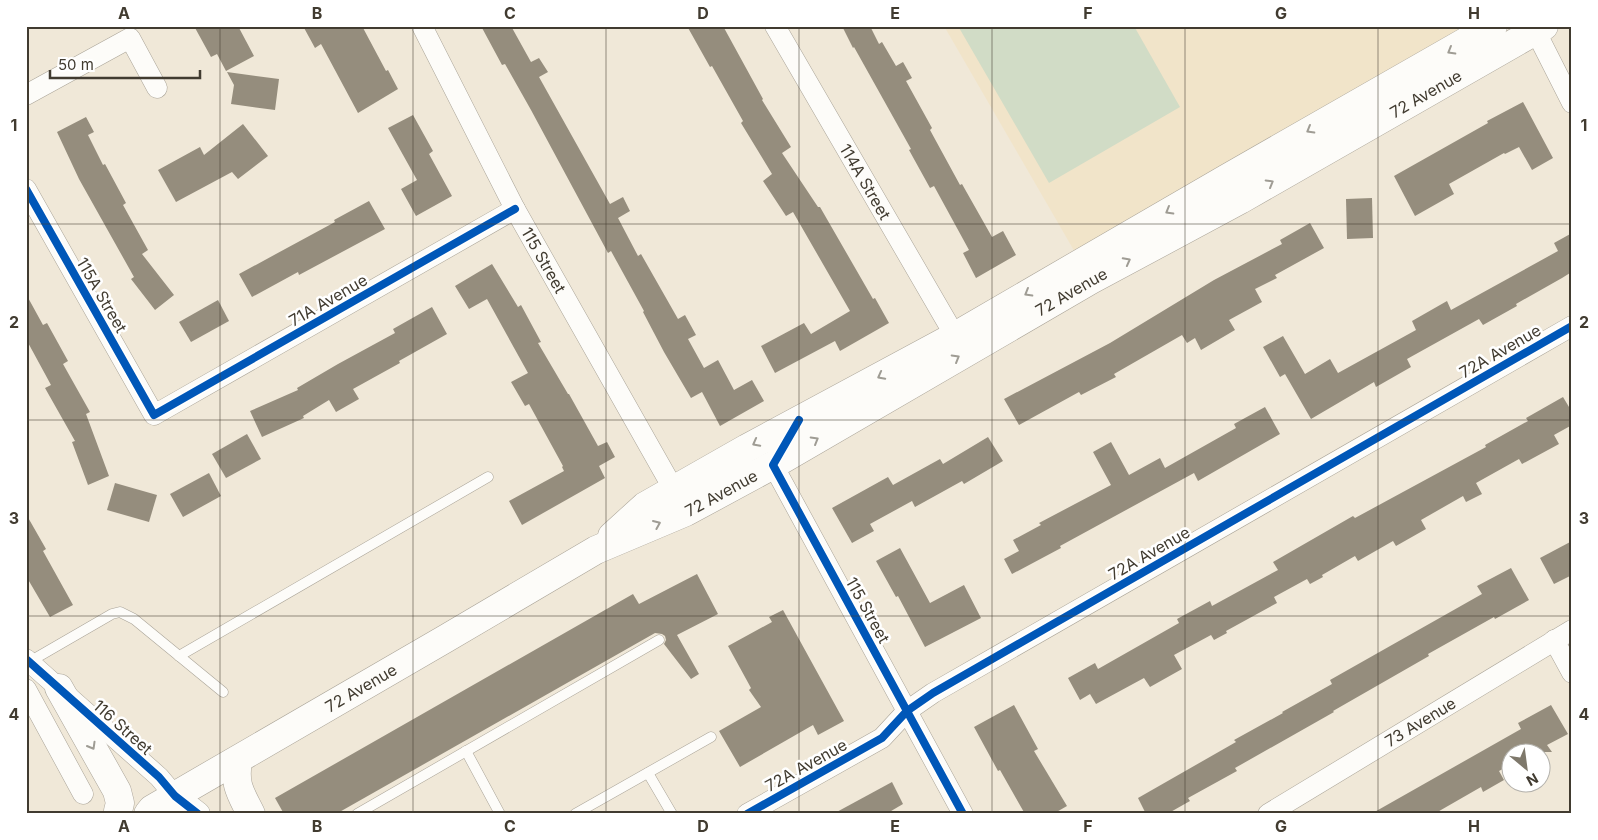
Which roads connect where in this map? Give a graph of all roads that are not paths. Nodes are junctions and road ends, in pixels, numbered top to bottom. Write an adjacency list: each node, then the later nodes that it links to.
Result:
1 (422, 26): 9 (street, 115 Street)
2 (775, 26): 11 (street, 114A Street)
3 (1494, 26): 11 (main road, 72 Avenue, one-way to 11)
4 (1538, 28): 7 (street); 14 (main road, 72 Avenue, one-way to 4)
5 (157, 88): 6 (street)
6 (26, 95)
7 (1572, 103)
8 (26, 189): 12 (street, 115A Street)
9 (515, 208): 12 (street, 71A Avenue); 16 (street, 115 Street)
10 (1572, 326): 27 (street, 72A Avenue)
11 (955, 336): 13 (main road, 72 Avenue, one-way to 13)
12 (154, 415)
13 (799, 420): 14 (street); 16 (main road, 72 Avenue, one-way to 16)
14 (773, 465): 17 (main road, 72 Avenue, one-way to 14); 27 (street, 115 Street)
15 (488, 477): 21 (lane)
16 (674, 490): 17 (main road, 72 Avenue)
17 (596, 550): 30 (main road, 72 Avenue)
18 (1572, 630): 20 (street, 73 Avenue)
19 (659, 640): 29 (lane)
20 (1554, 640): 23 (street); 34 (street, 73 Avenue)
21 (180, 656): 22 (lane); 26 (lane)
22 (27, 663): 24 (street, 116 Street)
23 (1572, 673)
24 (59, 688): 33 (street, 116 Street); 35 (main road, one-way to 35)
25 (26, 689): 32 (street)
26 (223, 692)
27 (908, 712): 43 (street, 72A Avenue); 44 (street, 115 Street)
28 (712, 737): 31 (lane)
29 (466, 752): 39 (lane); 40 (lane)
30 (238, 760): 33 (main road, 72 Avenue); 38 (main road)
31 (648, 773): 41 (lane); 42 (lane)
32 (83, 794)
33 (175, 796): 36 (main road, 72 Avenue); 37 (street, 116 Street)
34 (1295, 807): 45 (street, 73 Avenue)
35 (117, 812): 36 (main road, 72 Avenue)
36 (150, 812)
37 (198, 814)
38 (251, 814)
39 (357, 814)
40 (500, 814)
41 (575, 814)
42 (672, 814)
43 (747, 814)
44 (963, 814)
45 (1268, 814)

